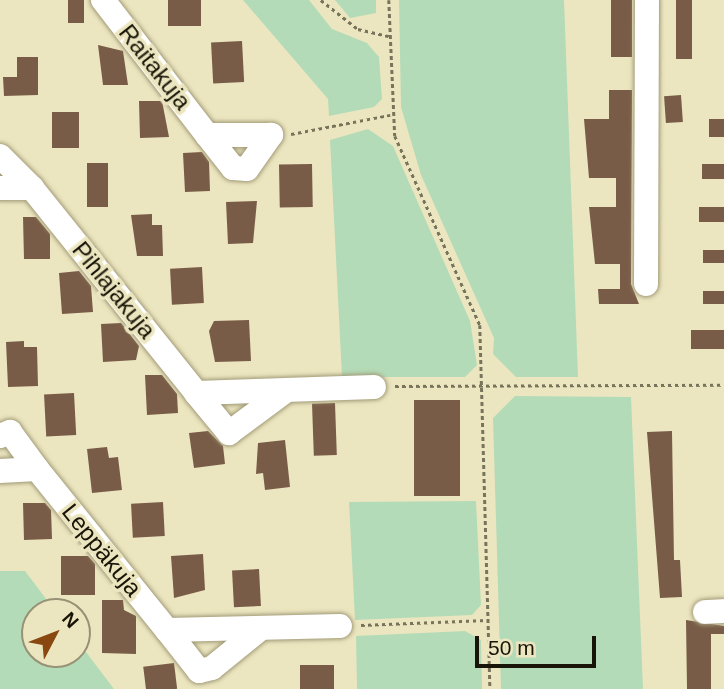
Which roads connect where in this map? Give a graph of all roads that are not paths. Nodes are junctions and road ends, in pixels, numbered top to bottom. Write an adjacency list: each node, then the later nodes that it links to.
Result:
1 (103, 0): 3 (street, Raitakuja)
2 (647, 0): 7 (street)
3 (207, 135): 3 (street, Raitakuja)
4 (0, 156): 6 (street, Pihlajakuja)
5 (0, 188): 6 (street)
6 (32, 188): 10 (street, Pihlajakuja)
7 (646, 284)
8 (374, 387): 9 (street)
9 (285, 392): 10 (street); 10 (street, Pihlajakuja)
10 (196, 393)
11 (0, 436): 12 (street, Leppäkuja)
12 (37, 469): 13 (street); 16 (street, Leppäkuja)
13 (0, 471)
14 (340, 626): 15 (street)
15 (260, 629): 16 (street); 16 (street, Leppäkuja)
16 (167, 630)

